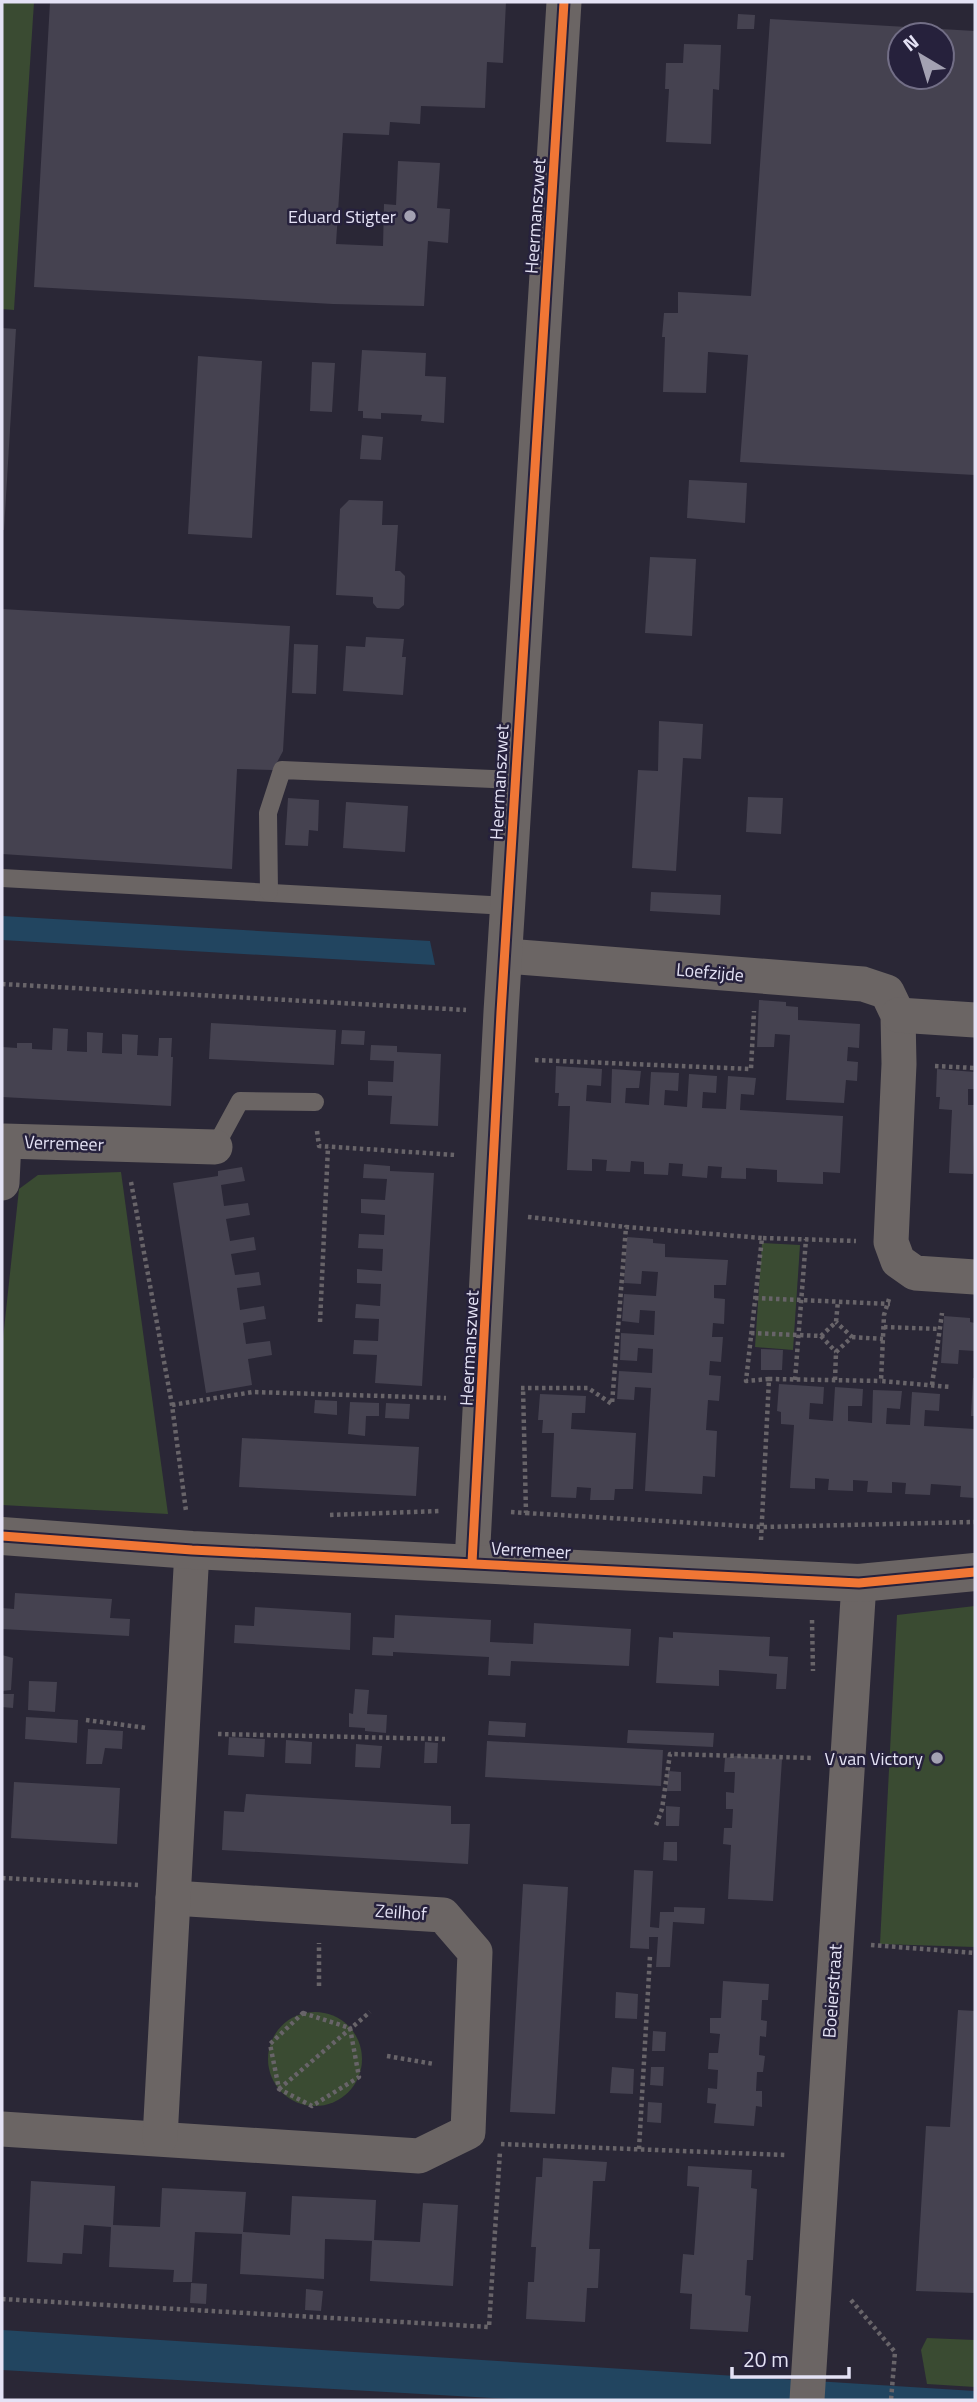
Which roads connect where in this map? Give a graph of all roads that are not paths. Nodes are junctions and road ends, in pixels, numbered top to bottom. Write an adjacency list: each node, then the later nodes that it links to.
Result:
1 (564, 2): 2 (street, Heermanszwet)
2 (515, 780): 4 (lane); 5 (street, Heermanszwet)
3 (2, 878): 4 (lane)
4 (269, 892): 5 (lane)
5 (508, 905): 6 (street, Heermanszwet)
6 (506, 956): 7 (street, Loefzijde); 15 (street, Heermanszwet)
7 (898, 1015): 8 (street); 12 (street)
8 (975, 1020)
9 (314, 1102): 10 (lane, Verremeer)
10 (215, 1147): 11 (street, Verremeer)
11 (2, 1183)
12 (975, 1277)
13 (2, 1536): 14 (street, Verremeer)
14 (192, 1550): 15 (street, Verremeer); 18 (street)
15 (472, 1563): 17 (street, Verremeer)
16 (975, 1572): 17 (street, Verremeer)
17 (859, 1583): 21 (street, Boeierstraat)
18 (173, 1892): 20 (street); 20 (street, Zeilhof)
19 (2, 2129): 20 (street)
20 (160, 2138)
21 (807, 2400)

